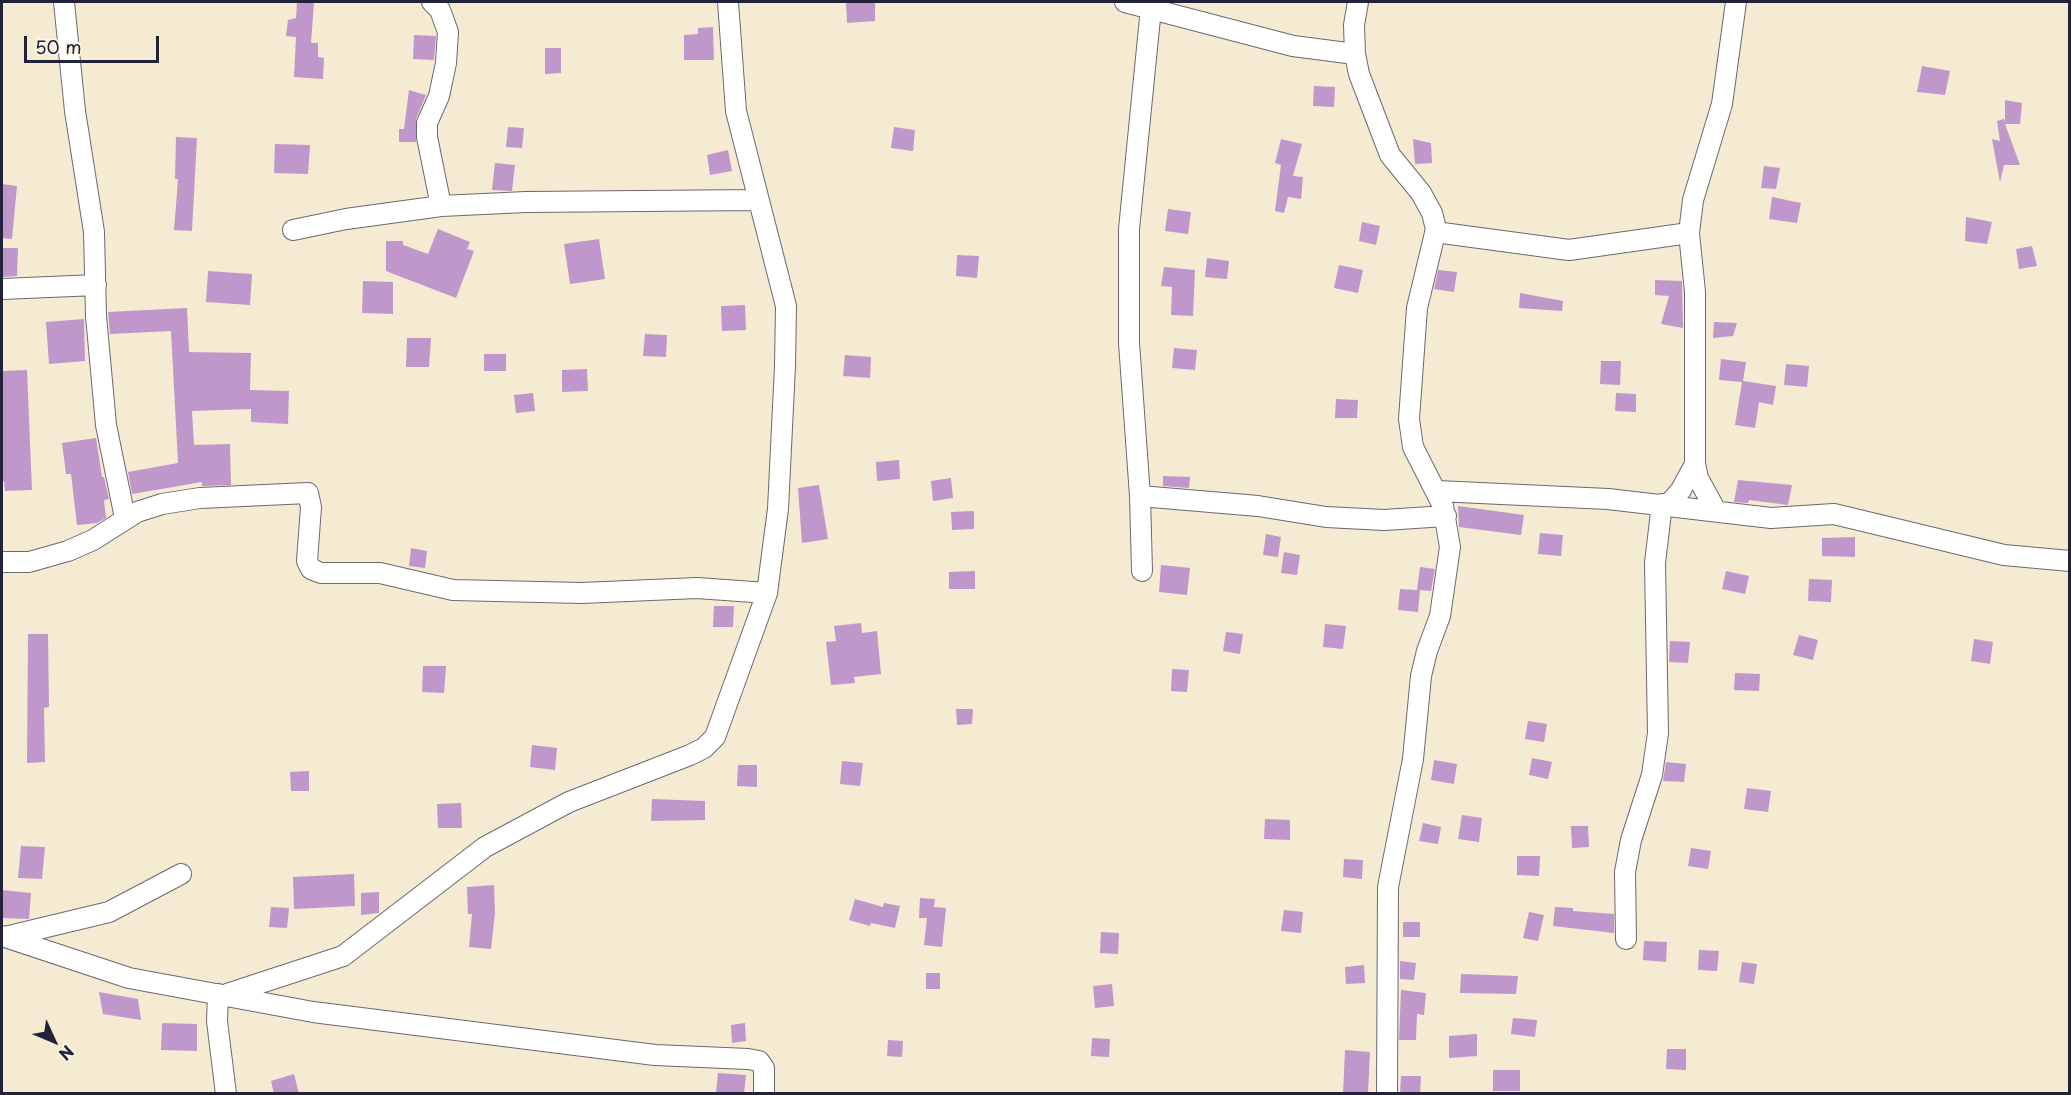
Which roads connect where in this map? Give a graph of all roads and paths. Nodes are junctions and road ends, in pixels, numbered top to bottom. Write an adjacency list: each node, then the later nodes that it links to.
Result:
1 (64, 2): 14 (street)
2 (432, 2): 10 (street)
3 (728, 2): 9 (street)
4 (1125, 2): 7 (street)
5 (1358, 2): 8 (street)
6 (1736, 2): 13 (street)
7 (1151, 8): 8 (street); 18 (street)
8 (1355, 54): 12 (street)
9 (757, 200): 10 (street); 26 (street)
10 (441, 206): 11 (street)
11 (293, 230)
12 (1435, 232): 13 (street); 17 (street)
13 (1689, 233): 16 (street)
14 (96, 285): 15 (street); 22 (street)
15 (2, 289)
16 (1695, 464): 19 (street); 20 (street)
17 (1437, 491): 19 (street); 21 (street)
18 (1140, 496): 21 (street); 25 (street)
19 (1665, 505): 20 (street); 29 (street)
20 (1716, 511): 23 (street)
21 (1446, 516): 33 (street)
22 (125, 518): 24 (street); 26 (street)
23 (2070, 561)
24 (2, 562)
25 (1142, 571)
26 (767, 593): 30 (street)
27 (181, 874): 28 (street)
28 (5, 936): 30 (street)
29 (1626, 939)
30 (223, 994): 31 (street); 32 (street)
31 (226, 1094)
32 (764, 1094)
33 (1388, 1094)

